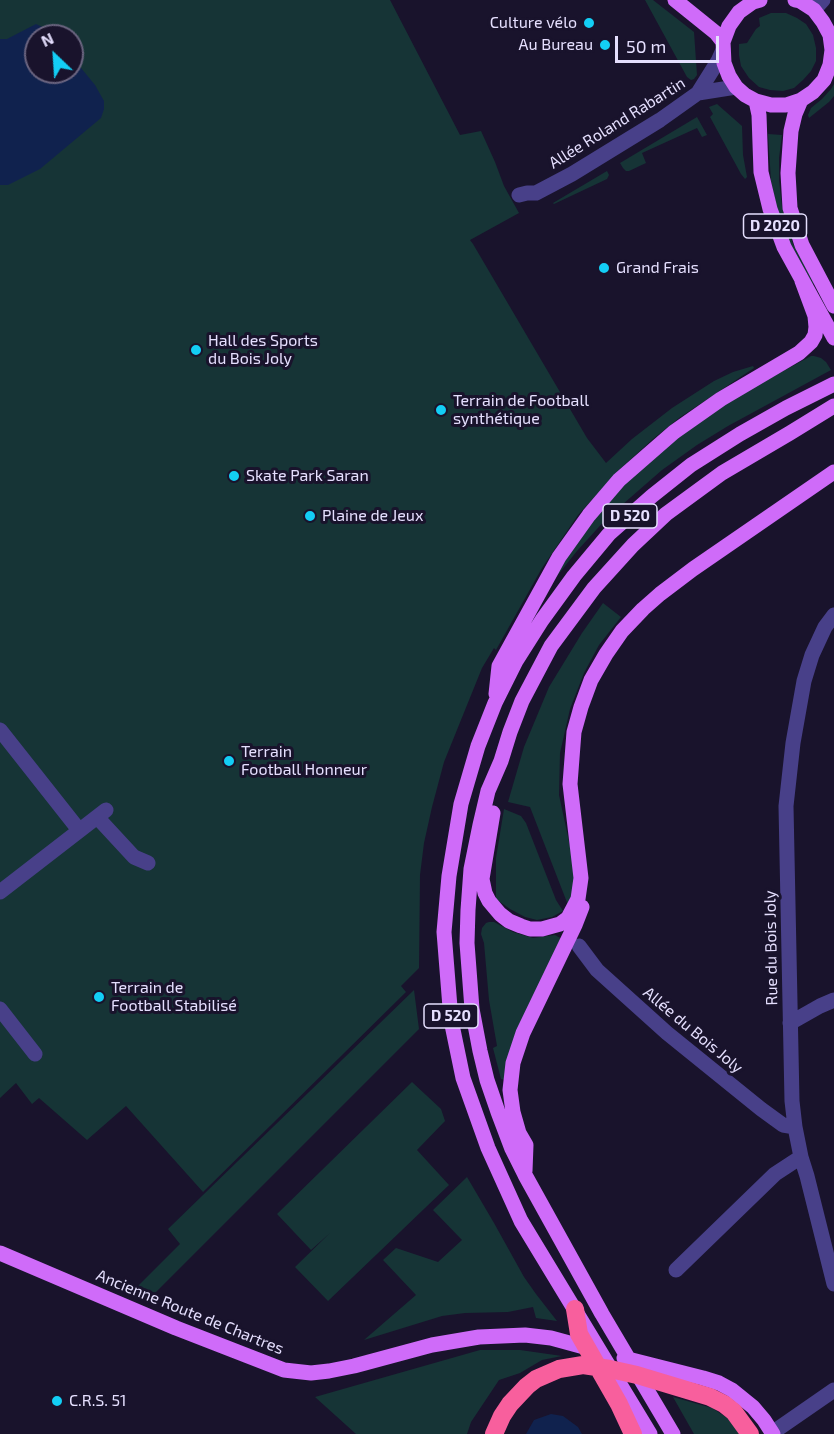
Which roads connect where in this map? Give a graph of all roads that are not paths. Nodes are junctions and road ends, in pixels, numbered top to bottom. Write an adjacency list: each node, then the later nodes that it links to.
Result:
1 (675, 0): 5 (main road)
2 (795, 0): 4 (main road)
3 (751, 1): 5 (main road)
4 (818, 5): 6 (main road)
5 (723, 46): 7 (main road); 8 (street)
6 (833, 51): 9 (main road)
7 (736, 87): 8 (street, Allée Roland Rabartin); 10 (main road)
8 (698, 93): 11 (street, Allée Roland Rabartin)
9 (801, 100): 10 (main road); 13 (main road, D 2020)
10 (756, 101): 12 (main road, D 2020)
11 (519, 195)
12 (802, 281): 14 (main road, D 2020); 19 (main road)
13 (834, 306)
14 (834, 338)
15 (829, 387): 19 (main road, D 520)
16 (833, 410): 21 (main road, D 520)
17 (834, 471): 22 (main road)
18 (834, 615): 29 (street, Rue du Bois Joly)
19 (495, 703): 37 (main road, D 520)
20 (0, 730): 23 (street)
21 (501, 761): 22 (main road); 33 (main road, D 520)
22 (572, 804): 33 (main road)
23 (79, 830): 24 (street); 25 (street)
24 (148, 863)
25 (0, 891)
26 (579, 946): 31 (street, Allée du Bois Joly)
27 (834, 1000): 29 (street)
28 (0, 1009): 30 (street)
29 (790, 1023): 31 (street, Rue du Bois Joly)
30 (35, 1054)
31 (795, 1127): 32 (street, Rue du Bois Joly)
32 (801, 1157): 35 (street); 36 (street, Rue du Bois Joly)
33 (525, 1175): 44 (main road, D 520)
34 (0, 1253): 40 (main road, Ancienne Route de Chartres)
35 (675, 1270)
36 (834, 1284)
37 (574, 1309): 39 (highway)
38 (834, 1390): 40 (street)
39 (627, 1406): 42 (highway); 43 (main road)
40 (772, 1433)
41 (494, 1434): 45 (highway)
42 (633, 1434)
43 (650, 1434)
44 (673, 1434)
45 (750, 1434)

